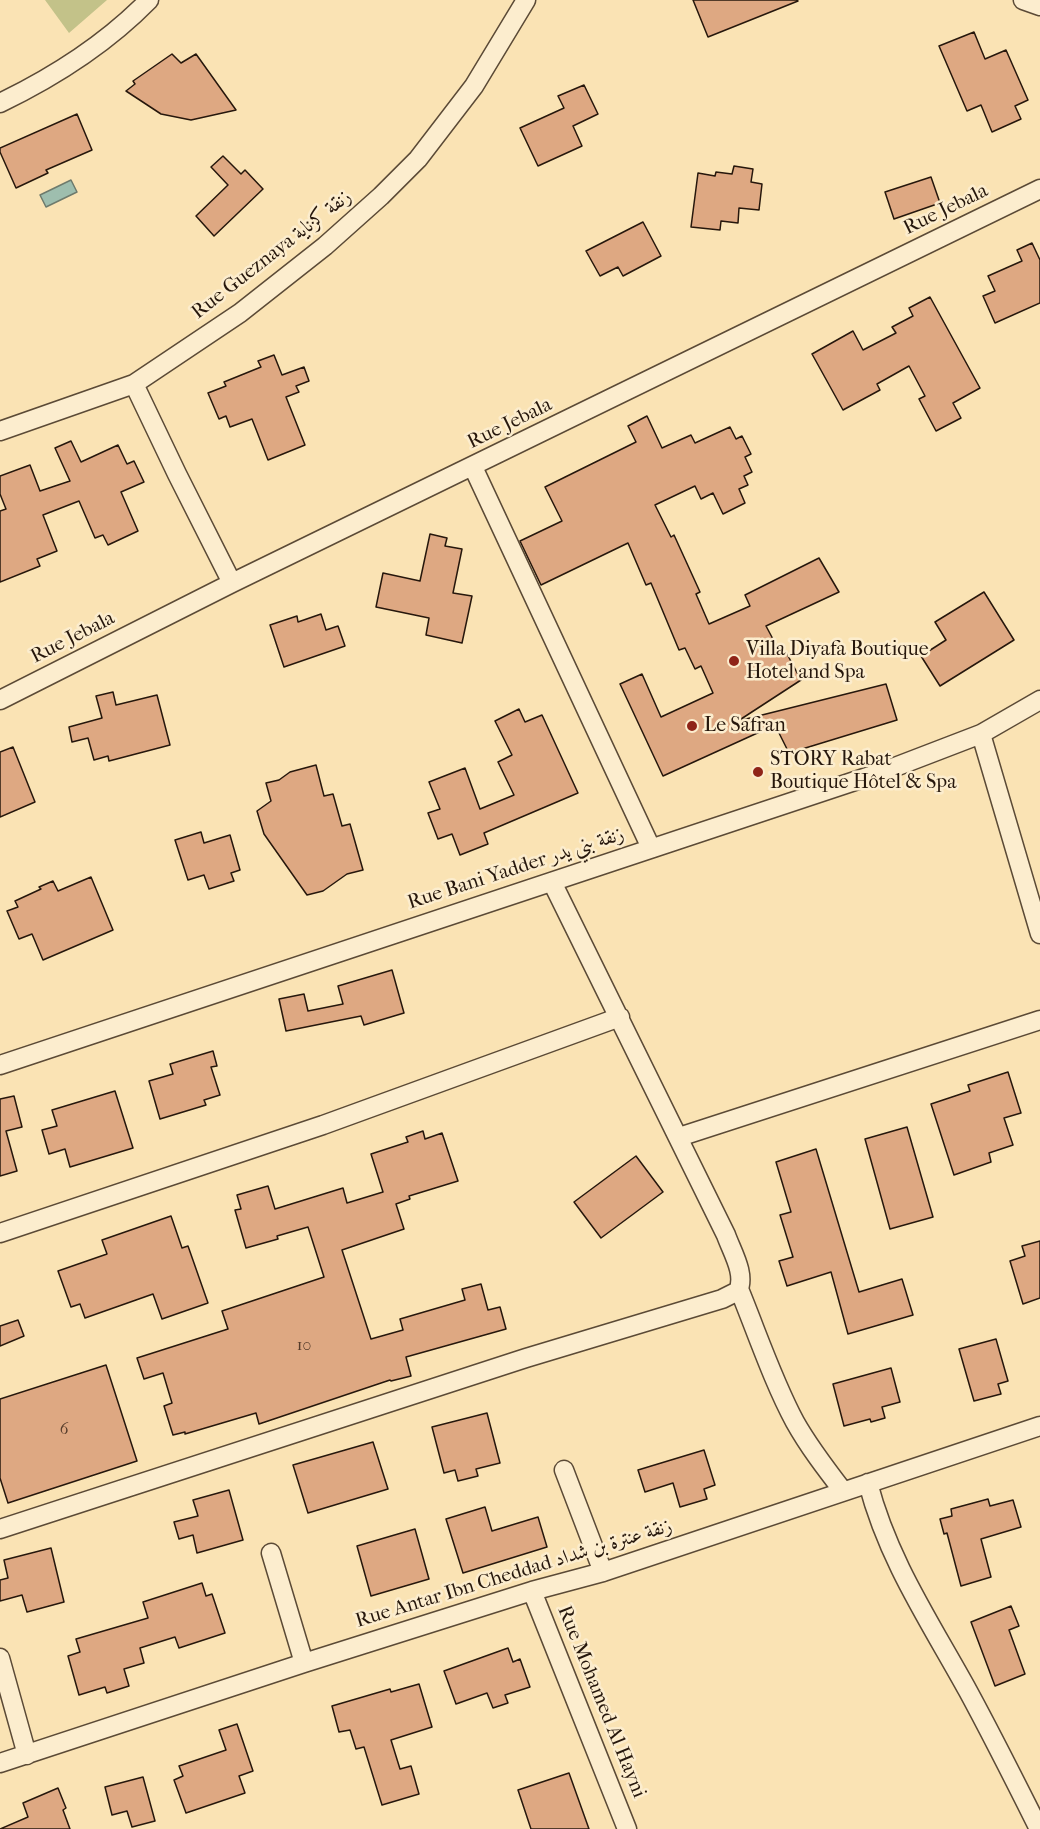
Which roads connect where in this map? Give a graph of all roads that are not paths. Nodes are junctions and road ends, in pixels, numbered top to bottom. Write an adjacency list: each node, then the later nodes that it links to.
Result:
1 (149, 0): 5 (street)
2 (525, 0): 7 (street, Rue Gueznaya زنقة كزناية)
3 (1023, 0): 4 (street)
4 (1040, 6)
5 (0, 103)
6 (1040, 189): 9 (street, Rue Jebala)
7 (134, 384): 8 (street, Rue Gueznaya زنقة كزناية); 10 (street)
8 (0, 431)
9 (473, 467): 10 (street, Rue Jebala); 14 (street)
10 (232, 584): 11 (street, Rue Jebala)
11 (0, 700)
12 (1040, 700): 13 (street, Rue Bani Yadder زنقة بني يدر)
13 (981, 734): 14 (street, Rue Bani Yadder زنقة بني يدر); 16 (street)
14 (651, 848): 15 (street, Rue Bani Yadder زنقة بني يدر)
15 (552, 882): 17 (street); 19 (street, Rue Bani Yadder زنقة بني يدر)
16 (1040, 934)
17 (620, 1017): 20 (street); 21 (street)
18 (1040, 1020): 20 (street)
19 (0, 1065)
20 (679, 1137): 22 (street)
21 (0, 1233)
22 (739, 1289): 26 (street); 27 (street)
23 (1040, 1426): 25 (street, Rue Antar Ibn Cheddad زنقة عنترة بن شداد)
24 (564, 1470): 29 (street)
25 (868, 1483): 26 (street, Rue Antar Ibn Cheddad زنقة عنترة بن شداد); 36 (street)
26 (843, 1491): 29 (street, Rue Antar Ibn Cheddad زنقة عنترة بن شداد)
27 (0, 1529)
28 (271, 1553): 32 (street)
29 (603, 1572): 30 (street, Rue Antar Ibn Cheddad زنقة عنترة بن شداد)
30 (532, 1592): 32 (street, Rue Antar Ibn Cheddad زنقة عنترة بن شداد); 35 (street, Rue Mohamed Al Hayni)
31 (0, 1658): 33 (street)
32 (304, 1663): 33 (street, Rue Antar Ibn Cheddad زنقة عنترة بن شداد)
33 (27, 1755): 34 (street, Rue Antar Ibn Cheddad زنقة عنترة بن شداد)
34 (0, 1763)
35 (627, 1829)
36 (1039, 1829)

